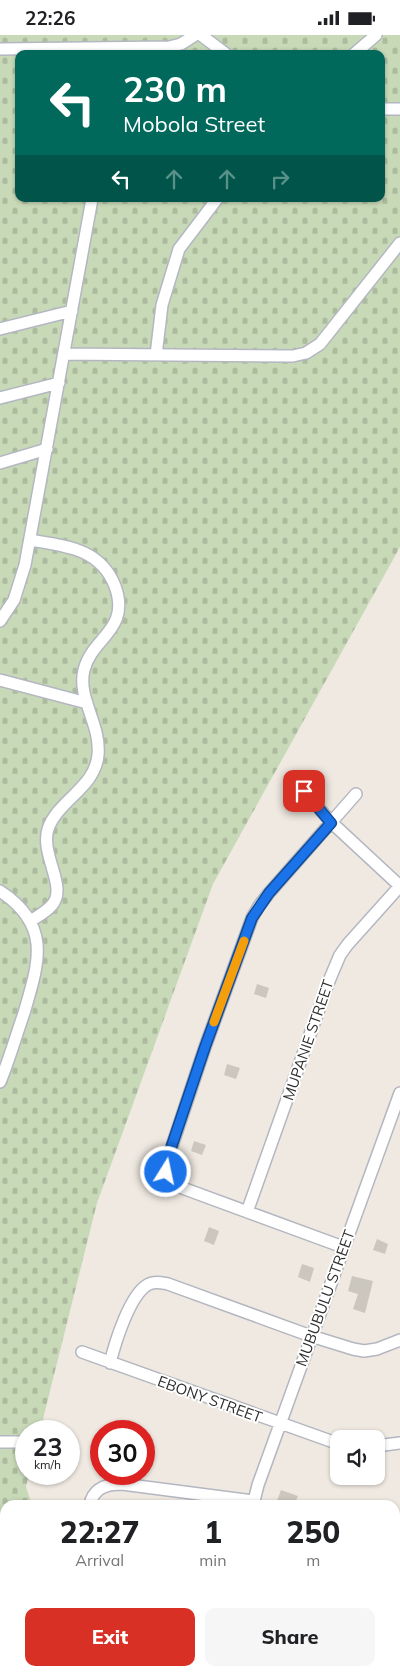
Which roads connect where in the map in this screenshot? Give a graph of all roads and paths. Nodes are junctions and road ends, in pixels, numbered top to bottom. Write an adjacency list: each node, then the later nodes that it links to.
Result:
1 (195, 35): 5 (street)
2 (202, 35): 6 (street)
3 (376, 35): 7 (street)
4 (0, 49): 5 (street)
5 (120, 50)
6 (221, 50)
7 (359, 50)
8 (385, 109): 9 (street)
9 (400, 109)
10 (91, 202): 13 (street)
11 (215, 202): 16 (street)
12 (400, 243): 16 (street)
13 (72, 311): 14 (street); 15 (street)
14 (0, 329)
15 (64, 354): 16 (street); 17 (street)
16 (156, 355)
17 (59, 383): 18 (street); 19 (street)
18 (0, 398)
19 (47, 449): 20 (street); 21 (street)
20 (0, 463)
21 (30, 540): 22 (street); 24 (street)
22 (0, 621)
23 (0, 680): 24 (street)
24 (87, 703): 30 (street)
25 (304, 791): 27 (street)
26 (356, 794): 27 (street)
27 (331, 823): 28 (street); 33 (street)
28 (400, 886): 33 (street, MUPANIE STREET)
29 (0, 891): 30 (street)
30 (30, 921): 31 (street)
31 (0, 1082)
32 (400, 1093): 34 (street, MUBUBULU STREET)
33 (248, 1212): 34 (street)
34 (343, 1247): 35 (street, MUBUBULU STREET)
35 (311, 1336): 36 (street); 38 (street); 39 (street, MUBUBULU STREET)
36 (400, 1340)
37 (82, 1351): 38 (street, EBONY STREET)
38 (110, 1363): 39 (street, EBONY STREET)
39 (280, 1424): 40 (street, EBONY STREET); 47 (street, MUBUBULU STREET)
40 (330, 1441)
41 (0, 1442): 42 (street)
42 (15, 1442)
43 (400, 1443): 44 (street)
44 (385, 1446)
45 (91, 1500): 46 (street)
46 (232, 1500)
47 (254, 1500)

